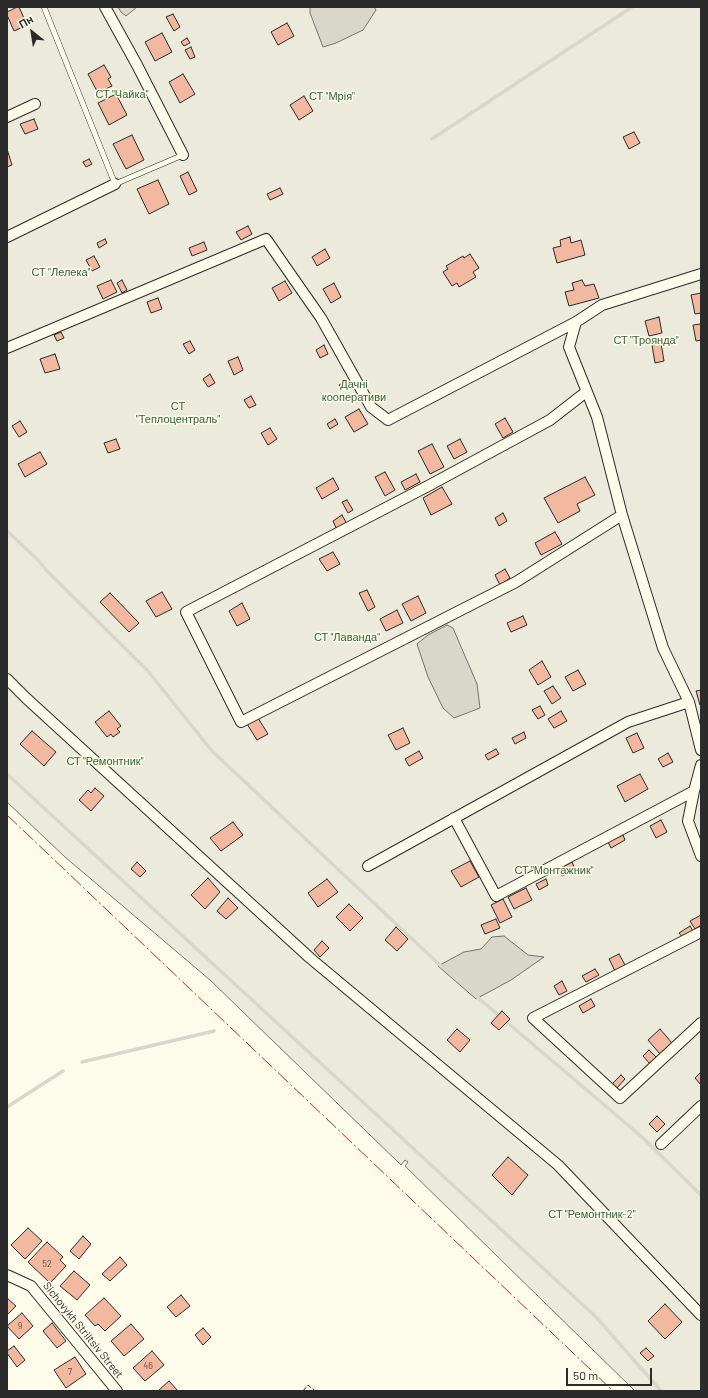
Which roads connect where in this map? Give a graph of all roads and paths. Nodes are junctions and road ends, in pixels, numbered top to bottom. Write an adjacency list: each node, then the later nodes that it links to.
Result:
1 (44, 7): 6 (lane)
2 (104, 7): 5 (street)
3 (35, 104): 4 (street)
4 (7, 117)
5 (183, 155): 6 (lane)
6 (115, 184): 7 (street)
7 (7, 236)
8 (701, 274): 9 (street)
9 (576, 322): 10 (street); 11 (street)
10 (7, 348)
11 (586, 392): 12 (street); 12 (street)
12 (622, 515): 14 (street)
13 (7, 679): 26 (street)
14 (689, 702): 15 (street); 18 (street)
15 (701, 750)
16 (701, 765): 17 (street)
17 (694, 791): 18 (street); 19 (street)
18 (454, 818): 20 (street)
19 (701, 856)
20 (368, 866)
21 (701, 932): 22 (street)
22 (701, 1023)
23 (701, 1106): 24 (street)
24 (661, 1144)
25 (7, 1275): 27 (street, Sichovykh Striltsiv Street)
26 (701, 1315)
27 (118, 1391)

